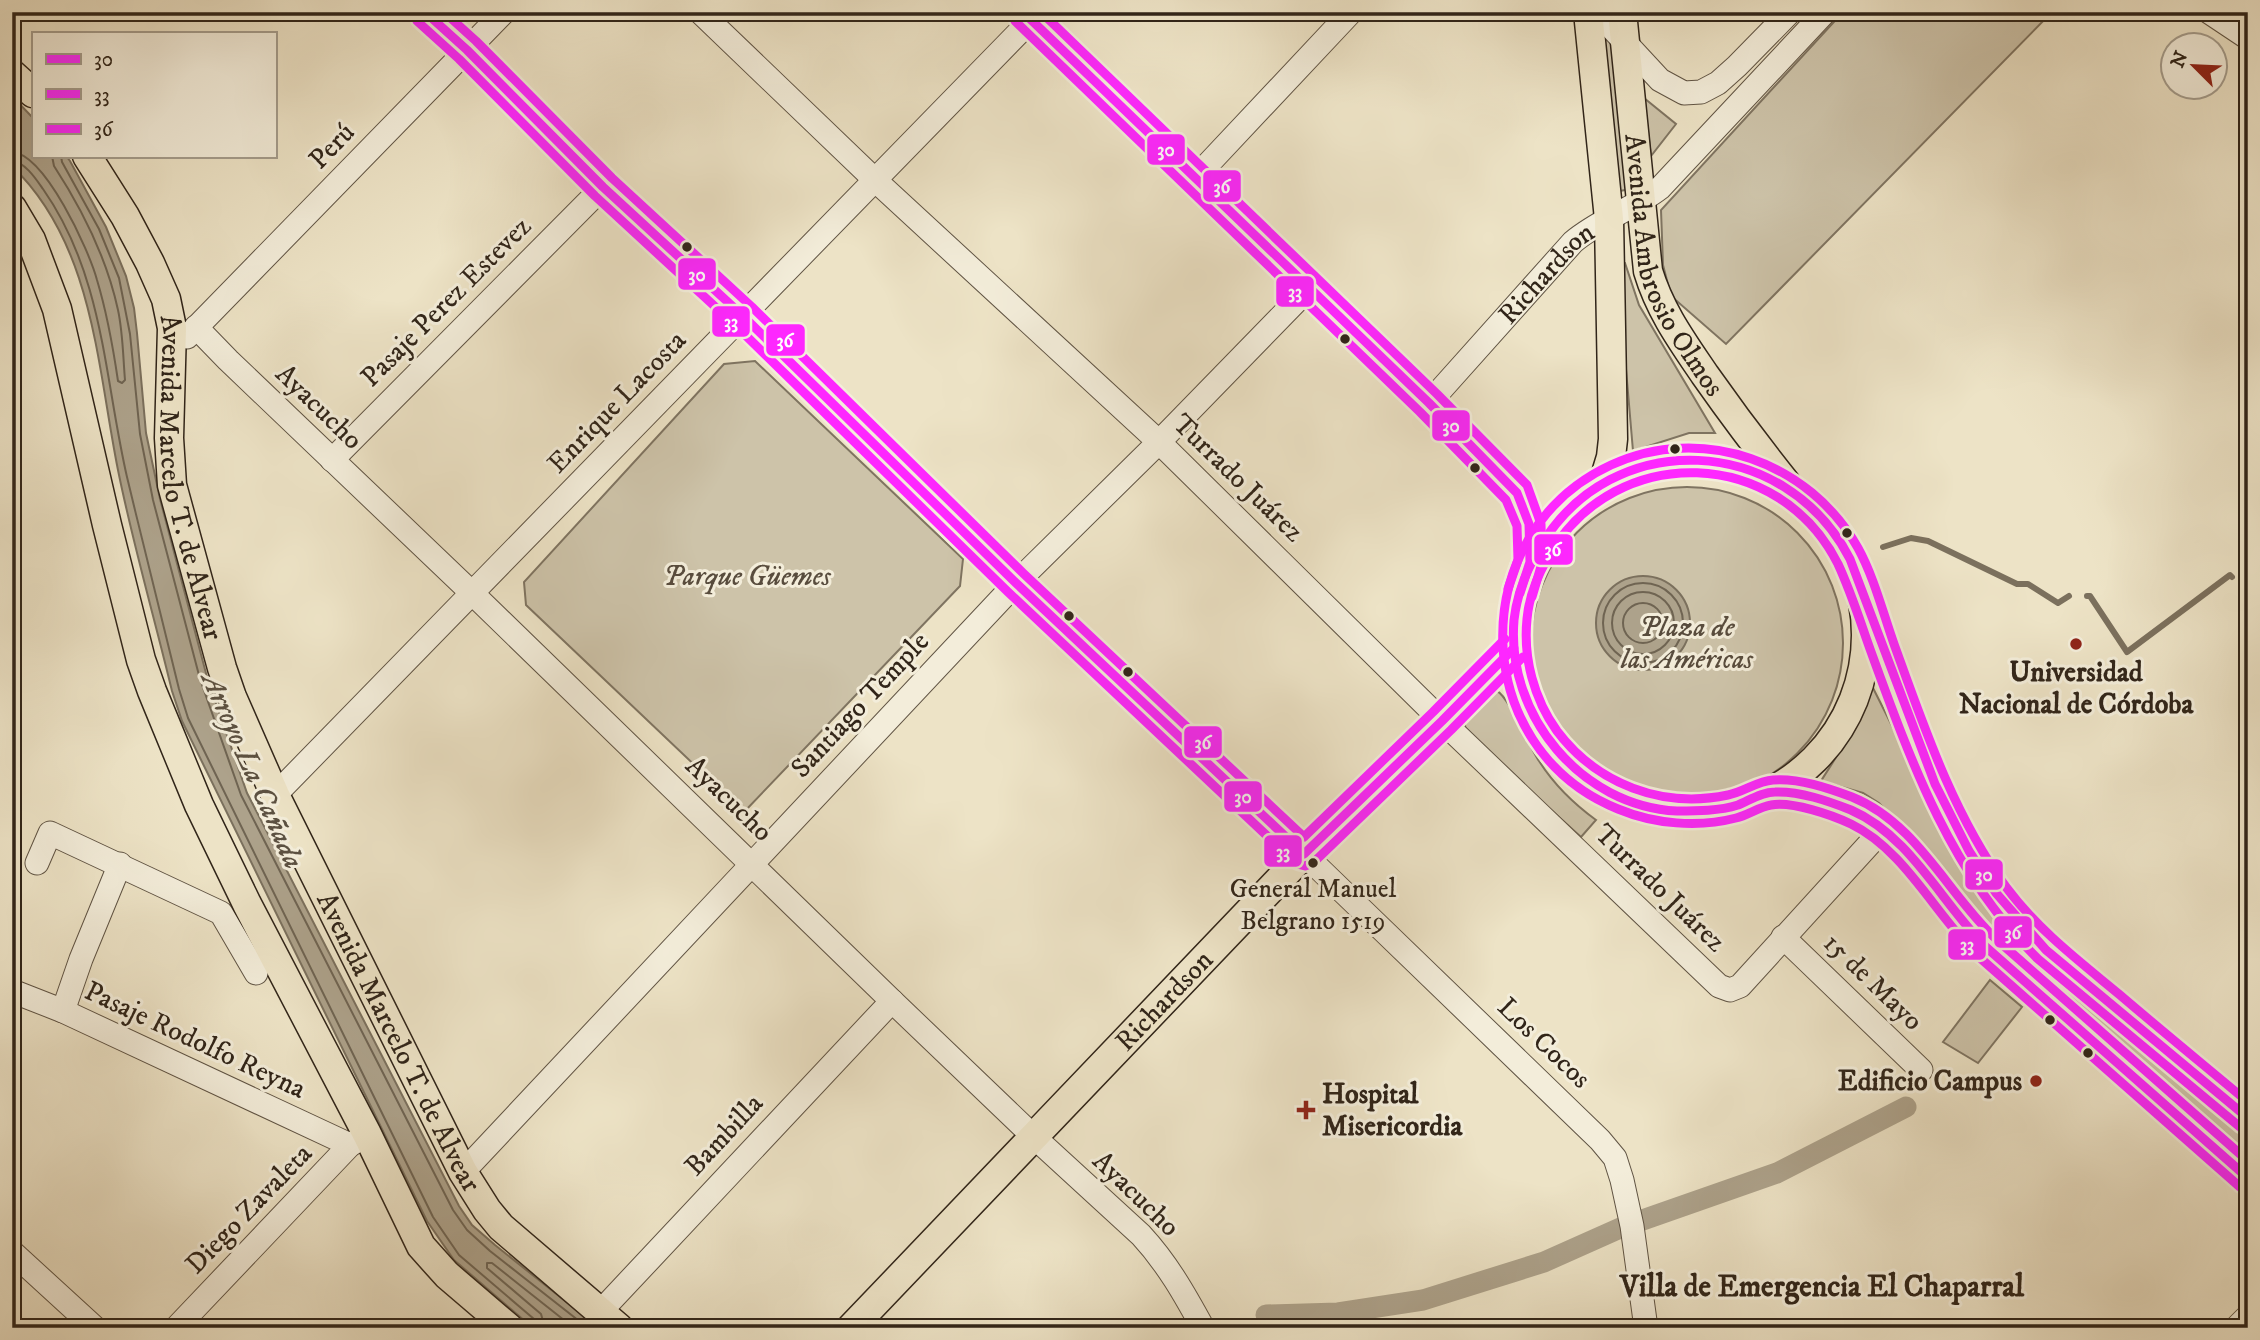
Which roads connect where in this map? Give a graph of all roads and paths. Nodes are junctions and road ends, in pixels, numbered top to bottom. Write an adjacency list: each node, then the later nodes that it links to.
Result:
1 (425, 12): 13 (street, Los Cocos)
2 (504, 12): 13 (street, Perú)
3 (700, 12): 18 (street, Turrado Juárez)
4 (1351, 12): 17 (street)
5 (1588, 12): 22 (main road, Avenida Ambrosio Olmos)
6 (1597, 12): 11 (street)
7 (1790, 12): 11 (street)
8 (1825, 12): 20 (street, Richardson)
9 (2209, 12): 12 (street)
10 (1027, 16): 17 (main road); 18 (street, Enrique Lacosta)
11 (1623, 26): 20 (main road, Avenida Ambrosio Olmos)
12 (2248, 38)
13 (467, 50): 19 (street, Los Cocos); 25 (street, Perú)
14 (12, 74): 15 (main road)
15 (32, 92)
16 (88, 158): 26 (main road, Avenida Marcelo T. de Alvear)
17 (1195, 178): 23 (main road)
18 (875, 180): 24 (street, Enrique Lacosta); 28 (street, Turrado Juárez)
19 (603, 187): 24 (street, Los Cocos); 29 (street, Pasaje Perez Estevez)
20 (1641, 203): 22 (street, Richardson); 31 (main road, Avenida Ambrosio Olmos)
21 (12, 208): 53 (main road)
22 (1609, 219): 27 (street, Richardson); 30 (main road, Avenida Ambrosio Olmos)
23 (1309, 288): 27 (main road); 28 (street, Santiago Temple)
24 (743, 316): 33 (street, Los Cocos); 35 (street, Enrique Lacosta)
25 (196, 327): 26 (street, Perú); 29 (street, Ayacucho)
26 (173, 352): 39 (main road, Avenida Marcelo T. de Alvear)
27 (1429, 403): 32 (main road)
28 (1159, 442): 33 (street, Santiago Temple); 37 (street, Turrado Juárez)
29 (332, 460): 35 (street, Ayacucho)
30 (1604, 480): 31 (main road); 32 (main road)
31 (1792, 491): 34 (main road)
32 (1530, 562): 36 (main road)
33 (1016, 583): 41 (street, Los Cocos); 43 (street, Santiago Temple)
34 (1861, 593): 38 (main road); 51 (main road)
35 (473, 594): 39 (street, Enrique Lacosta); 43 (street, Ayacucho)
36 (1514, 648): 37 (main road, Richardson); 38 (main road)
37 (1442, 721): 41 (main road, Richardson); 45 (street, Turrado Juárez)
38 (1772, 792): 40 (main road)
39 (275, 795): 54 (main road, Avenida Marcelo T. de Alvear)
40 (1883, 829): 45 (street); 55 (main road)
41 (1304, 854): 52 (main road, Richardson); 64 (street, Los Cocos)
42 (37, 863): 44 (street)
43 (752, 863): 48 (street, Ayacucho); 54 (street, Santiago Temple)
44 (120, 864): 46 (street); 49 (street)
45 (1783, 937): 50 (street, 15 de Mayo)
46 (256, 973)
47 (12, 991): 49 (street, Pasaje Rodolfo Reyna)
48 (892, 1001): 52 (street, Ayacucho); 58 (street, Bambilla)
49 (63, 1011): 53 (street, Pasaje Rodolfo Reyna)
50 (1921, 1070)
51 (2248, 1118)
52 (1033, 1136): 62 (main road, Richardson); 63 (street, Ayacucho)
53 (359, 1140): 60 (street, Diego Zavaleta); 61 (main road)
54 (463, 1172): 58 (main road, Avenida Marcelo T. de Alvear)
55 (2248, 1178)
56 (12, 1252): 59 (street)
57 (2248, 1316): 65 (street)
58 (610, 1319)
59 (95, 1328)
60 (176, 1328)
61 (509, 1328)
62 (851, 1328)
63 (1203, 1328)
64 (1646, 1328)
65 (2236, 1328)

